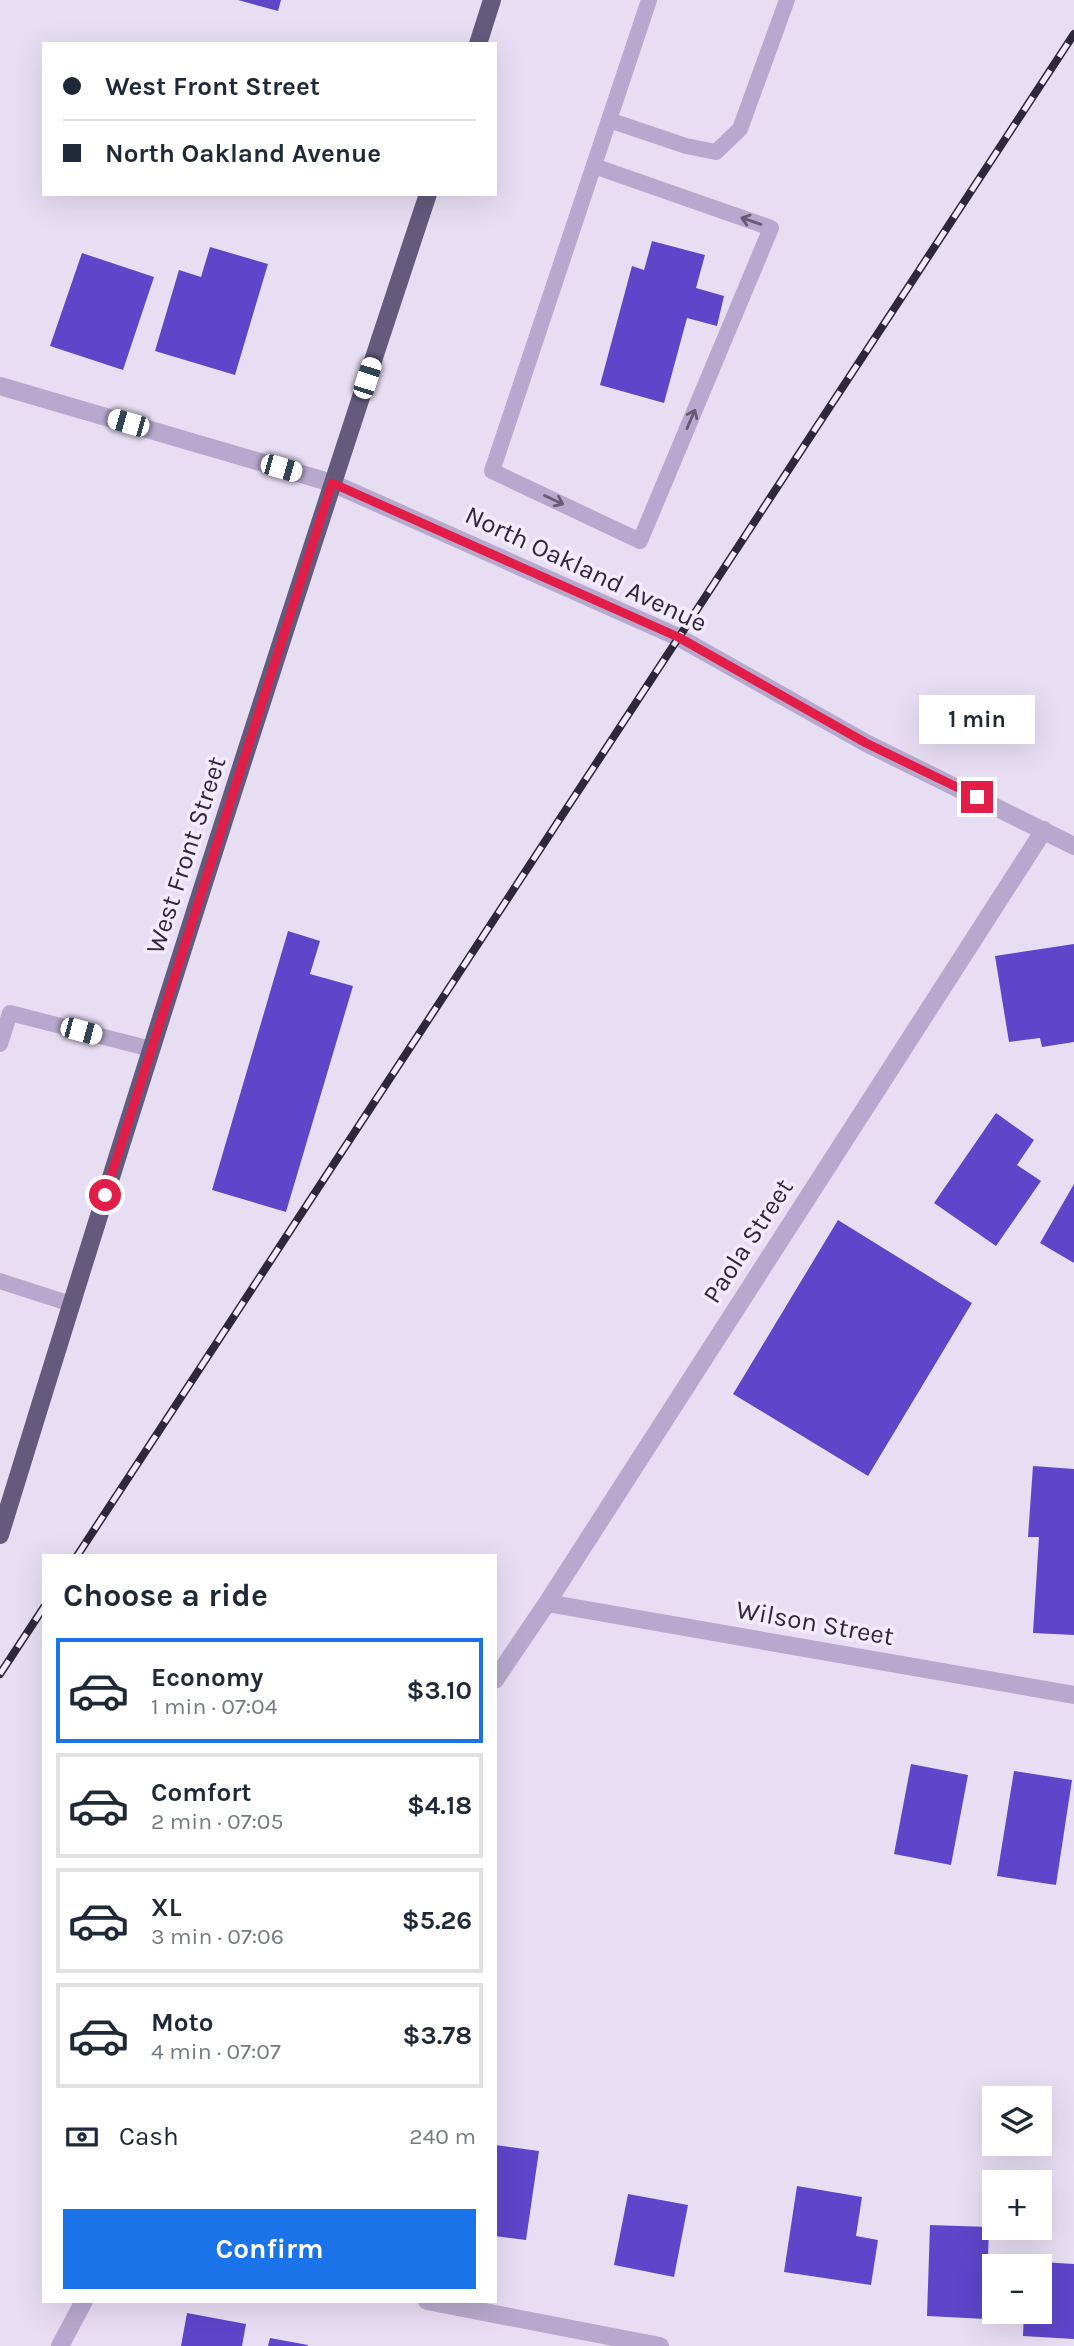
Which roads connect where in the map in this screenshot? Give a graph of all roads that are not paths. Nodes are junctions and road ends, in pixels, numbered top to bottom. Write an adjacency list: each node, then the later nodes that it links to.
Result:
1 (492, 0): 4 (main road)
2 (649, 0): 5 (lane)
3 (787, 0): 5 (lane)
4 (479, 42)
5 (609, 120): 6 (lane)
6 (594, 166): 6 (lane, one-way to 6)
7 (427, 196): 9 (main road, West Front Street)
8 (0, 386): 9 (street, North Oakland Avenue)
9 (332, 483): 10 (street, North Oakland Avenue); 13 (main road, West Front Street)
10 (1044, 830): 11 (street, North Oakland Avenue); 17 (street, Paola Street)
11 (1074, 846)
12 (0, 1044): 13 (lane)
13 (151, 1049): 15 (main road, West Front Street)
14 (0, 1281): 15 (lane)
15 (71, 1304): 16 (main road, West Front Street)
16 (0, 1535)
17 (547, 1603): 18 (street, Paola Street); 19 (street, Wilson Street)
18 (497, 1677)
19 (1074, 1695)
20 (83, 2303): 22 (street)
21 (437, 2303): 23 (street)
22 (60, 2346)
23 (660, 2346)

